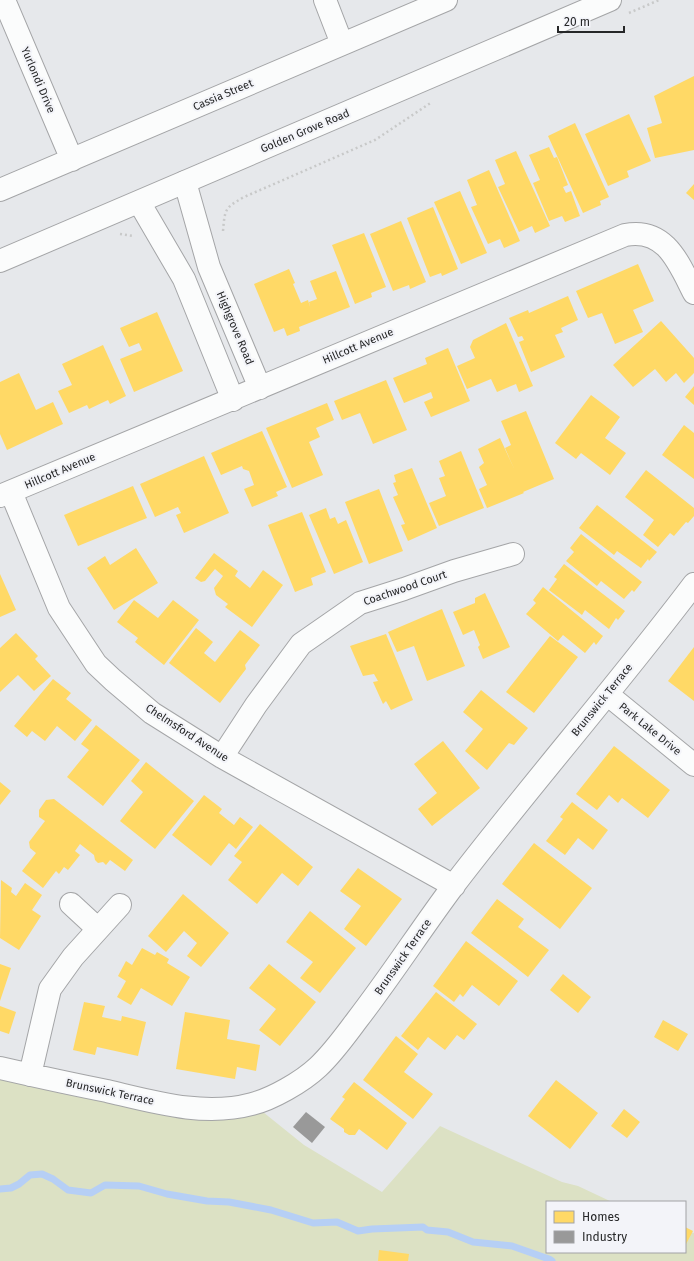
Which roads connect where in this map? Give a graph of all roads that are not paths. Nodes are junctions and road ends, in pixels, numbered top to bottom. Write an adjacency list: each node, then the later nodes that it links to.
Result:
1 (4, 0): 6 (street, Yurlondi Drive)
2 (325, 0): 5 (street)
3 (446, 0): 5 (street, Cassia Street)
4 (617, 8): 7 (street, Golden Grove Road)
5 (342, 44): 6 (street, Cassia Street)
6 (72, 160): 8 (street, Cassia Street)
7 (185, 182): 9 (street, Golden Grove Road); 11 (street, Highgrove Road)
8 (0, 190)
9 (139, 202): 10 (street, Golden Grove Road); 12 (street)
10 (0, 261)
11 (209, 267): 12 (street); 14 (street, Highgrove Road)
12 (184, 280): 15 (street)
13 (694, 293): 14 (street, Hillcott Avenue)
14 (260, 388): 15 (street, Hillcott Avenue)
15 (233, 400): 16 (street, Hillcott Avenue)
16 (5, 494): 20 (street, Chelmsford Avenue)
17 (513, 554): 20 (street, Coachwood Court)
18 (694, 584): 19 (street, Brunswick Terrace)
19 (607, 694): 21 (street, Park Lake Drive); 22 (street, Brunswick Terrace)
20 (222, 757): 22 (street, Chelmsford Avenue)
21 (694, 765)
22 (454, 886): 27 (street, Brunswick Terrace)
23 (71, 904): 25 (street)
24 (120, 905): 25 (street)
25 (98, 929): 27 (street)
26 (0, 1068): 27 (street, Brunswick Terrace)
27 (30, 1075)

